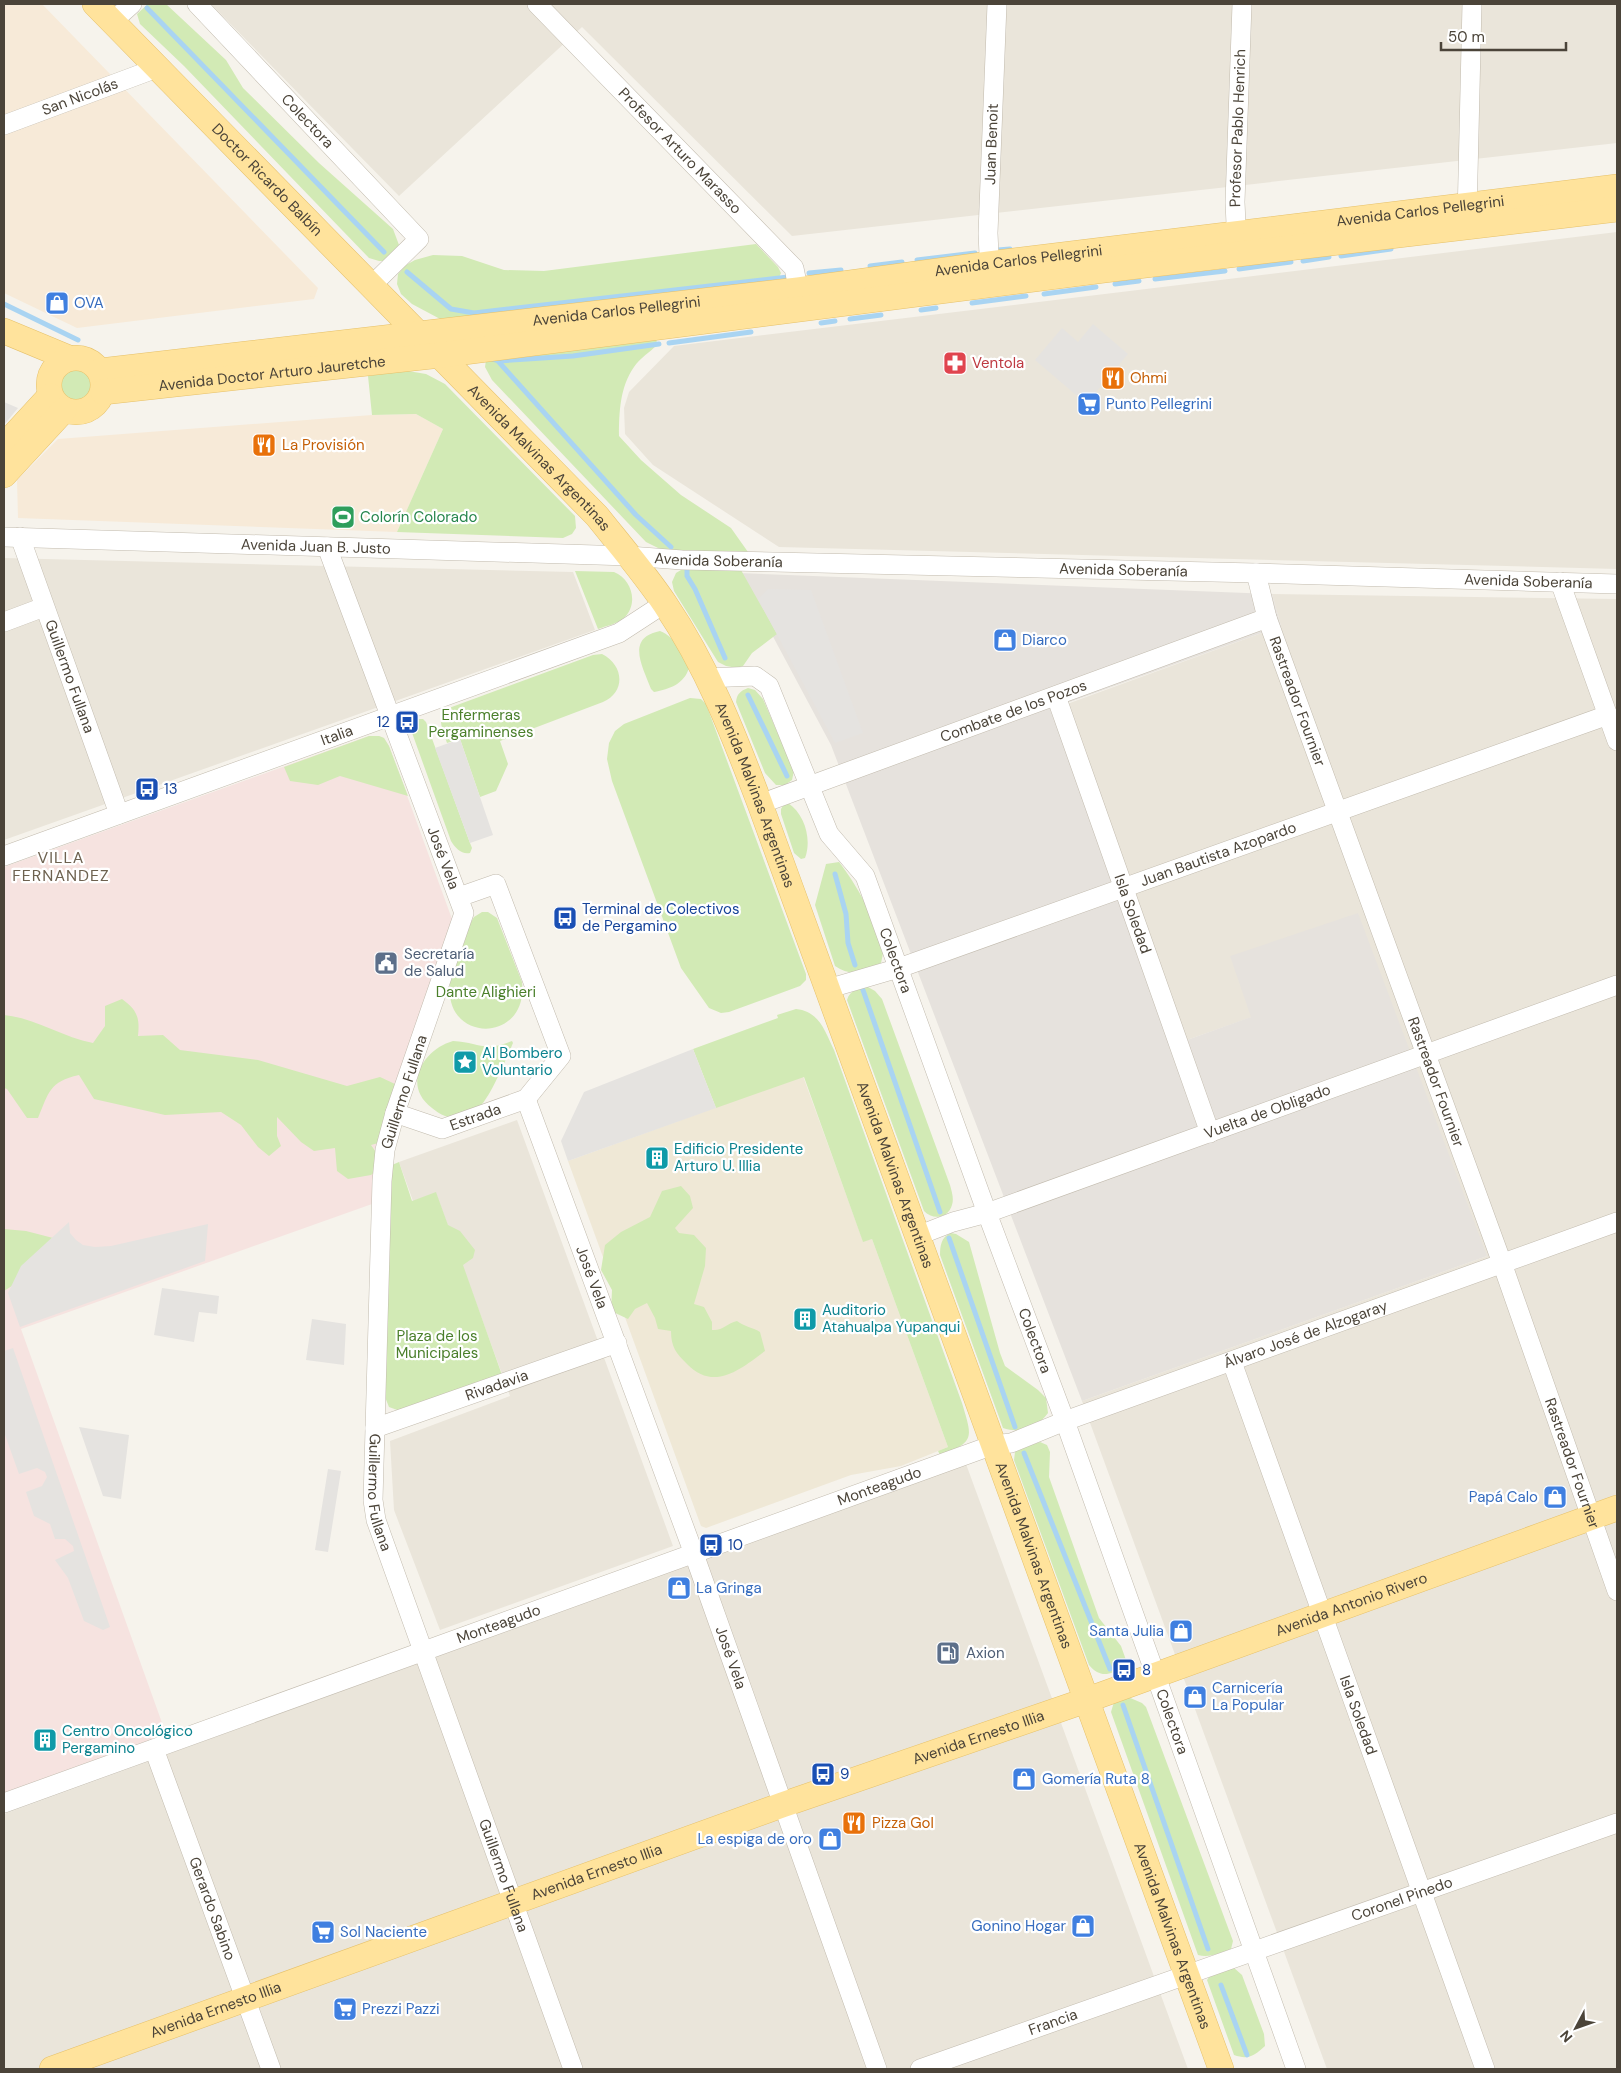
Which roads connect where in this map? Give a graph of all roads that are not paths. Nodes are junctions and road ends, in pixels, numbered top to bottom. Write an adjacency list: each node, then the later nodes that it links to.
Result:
1 (95, 4): 8 (main road, Doctor Ricardo Balbín)
2 (132, 4): 8 (street)
3 (197, 4): 16 (street, Colectora)
4 (537, 4): 17 (street, Profesor Arturo Marasso)
5 (997, 4): 15 (street, Juan Benoit)
6 (1242, 4): 14 (street, Profesor Pablo Henrich)
7 (1472, 4): 13 (street)
8 (112, 22): 9 (main road, Doctor Ricardo Balbín)
9 (157, 68): 10 (street, San Nicolás); 16 (main road, Doctor Ricardo Balbín)
10 (4, 125)
11 (1617, 188): 13 (main road, Avenida Carlos Pellegrini)
12 (1617, 209): 13 (main road, Avenida Carlos Pellegrini)
13 (1467, 216): 14 (main road, Avenida Carlos Pellegrini)
14 (1236, 244): 15 (main road, Avenida Carlos Pellegrini)
15 (990, 274): 17 (main road, Avenida Carlos Pellegrini)
16 (372, 285): 19 (main road, Doctor Ricardo Balbín)
17 (800, 299): 19 (main road, Avenida Carlos Pellegrini); 20 (main road, Avenida Carlos Pellegrini)
18 (4, 331): 22 (main road)
19 (420, 334): 20 (main road, Doctor Ricardo Balbín); 21 (main road, Avenida Doctor Arturo Jauretche)
20 (441, 355): 21 (main road, Avenida Doctor Arturo Jauretche); 27 (main road, Avenida Malvinas Argentinas)
21 (101, 381): 22 (main road); 22 (main road)
22 (59, 384): 23 (main road); 24 (main road)
23 (4, 446)
24 (4, 475)
25 (12, 537): 26 (street, Avenida Juan B. Justo); 32 (street, Guillermo Fullana)
26 (327, 547): 27 (street, Avenida Juan B. Justo); 38 (street, José Vela)
27 (629, 556): 28 (street, Avenida Soberanía); 31 (main road, Avenida Malvinas Argentinas)
28 (1256, 573): 29 (street, Avenida Soberanía); 33 (street, Rastreador Fournier)
29 (1560, 582): 30 (street, Avenida Soberanía); 37 (street)
30 (1617, 584)
31 (664, 603): 35 (main road, Avenida Malvinas Argentinas); 38 (street, Italia)
32 (44, 607): 34 (street); 43 (street, Guillermo Fullana)
33 (1267, 618): 36 (street, Combate de los Pozos); 42 (street, Rastreador Fournier)
34 (4, 622)
35 (707, 678): 40 (street, Colectora); 41 (main road, Avenida Malvinas Argentinas)
36 (1056, 696): 40 (street, Combate de los Pozos); 45 (street, Isla Soledad)
37 (1608, 715): 39 (street); 42 (street, Juan Bautista Azopardo)
38 (390, 716): 43 (street, Italia); 46 (street, José Vela)
39 (1617, 741)
40 (810, 785): 41 (street, Combate de los Pozos); 47 (street, Colectora)
41 (760, 804): 49 (main road, Avenida Malvinas Argentinas)
42 (1339, 812): 45 (street, Juan Bautista Azopardo); 50 (street, Rastreador Fournier)
43 (119, 814): 44 (street, Italia)
44 (4, 856)
45 (1124, 887): 47 (street, Juan Bautista Azopardo); 53 (street, Isla Soledad)
46 (459, 897): 51 (street, José Vela); 52 (street, Guillermo Fullana)
47 (899, 968): 49 (street, Juan Bautista Azopardo); 54 (street, Colectora)
48 (1617, 984): 50 (street, Vuelta de Obligado)
49 (828, 989): 56 (main road, Avenida Malvinas Argentinas)
50 (1426, 1054): 53 (street, Vuelta de Obligado); 57 (street, Rastreador Fournier)
51 (526, 1099): 52 (street, Estrada); 58 (street, José Vela)
52 (395, 1113): 61 (street, Guillermo Fullana)
53 (1210, 1133): 54 (street, Vuelta de Obligado)
54 (987, 1213): 56 (street, Vuelta de Obligado); 60 (street, Colectora)
55 (1617, 1222): 57 (street, Álvaro José de Alzogaray)
56 (917, 1236): 62 (main road, Avenida Malvinas Argentinas)
57 (1502, 1264): 59 (street, Álvaro José de Alzogaray); 64 (street, Rastreador Fournier)
58 (617, 1343): 61 (street, Rivadavia); 65 (street, José Vela)
59 (1232, 1362): 60 (street, Álvaro José de Alzogaray); 67 (street, Isla Soledad)
60 (1065, 1421): 62 (street, Álvaro José de Alzogaray); 69 (street, Colectora)
61 (375, 1428): 68 (street, Guillermo Fullana)
62 (994, 1445): 65 (street, Monteagudo); 70 (main road, Avenida Malvinas Argentinas)
63 (1617, 1508): 64 (main road, Avenida Antonio Rivero)
64 (1591, 1518): 66 (street, Rastreador Fournier); 67 (main road, Avenida Antonio Rivero)
65 (694, 1554): 68 (street, Monteagudo); 73 (street, José Vela)
66 (1617, 1592)
67 (1321, 1615): 69 (main road, Avenida Antonio Rivero); 75 (street, Isla Soledad)
68 (423, 1650): 71 (street, Monteagudo); 76 (street, Guillermo Fullana)
69 (1156, 1675): 70 (main road, Avenida Antonio Rivero); 77 (street, Colectora)
70 (1086, 1700): 73 (main road, Avenida Ernesto Illia); 78 (main road, Avenida Malvinas Argentinas)
71 (154, 1749): 72 (street, Monteagudo); 79 (street, Gerardo Sabino)
72 (4, 1803)
73 (782, 1805): 76 (main road, Avenida Ernesto Illia); 83 (street, José Vela)
74 (1617, 1823): 75 (street, Coronel Pinedo)
75 (1423, 1892): 77 (street, Coronel Pinedo); 87 (street, Isla Soledad)
76 (512, 1903): 79 (main road, Avenida Ernesto Illia); 82 (street, Guillermo Fullana)
77 (1254, 1950): 78 (street, Coronel Pinedo); 86 (street, Colectora)
78 (1186, 1975): 84 (street, Francia); 85 (main road, Avenida Malvinas Argentinas)
79 (245, 2001): 80 (main road, Avenida Ernesto Illia); 81 (street, Gerardo Sabino)
80 (52, 2069)
81 (271, 2069)
82 (573, 2069)
83 (877, 2069)
84 (920, 2069)
85 (1220, 2069)
86 (1296, 2069)
87 (1485, 2069)

